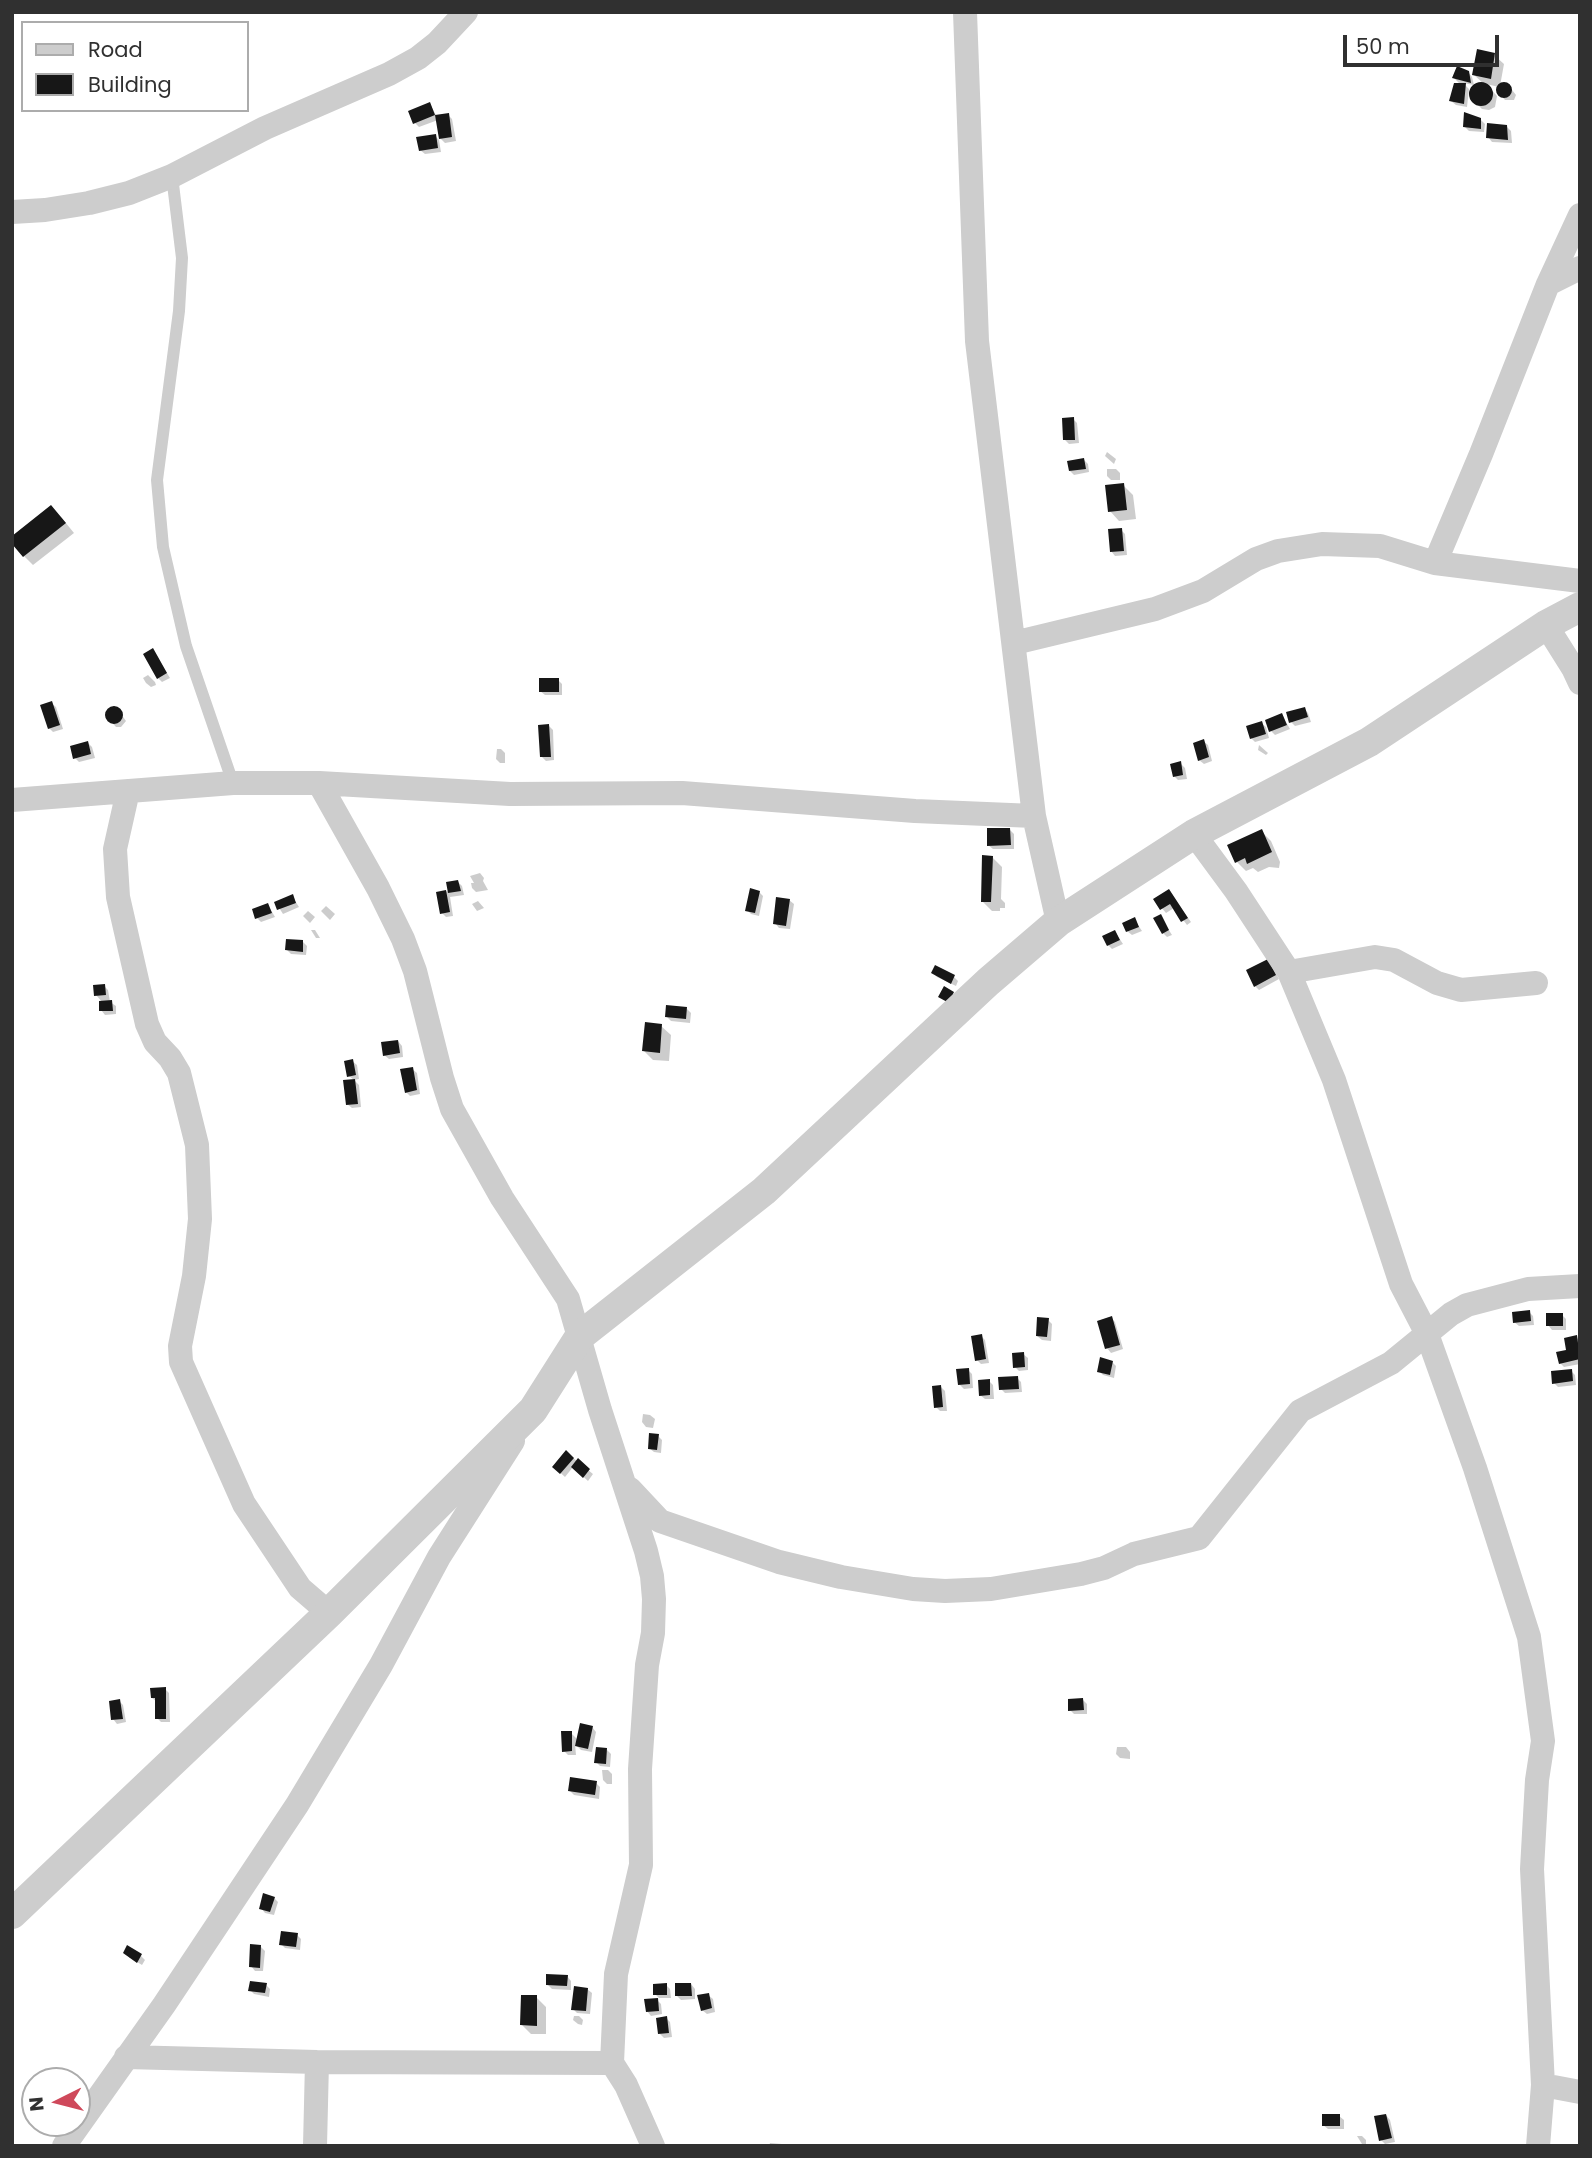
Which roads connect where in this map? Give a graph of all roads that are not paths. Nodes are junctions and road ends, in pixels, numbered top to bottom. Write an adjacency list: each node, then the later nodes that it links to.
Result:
1 (466, 12): 3 (street)
2 (965, 12): 12 (street)
3 (172, 176): 4 (street); 14 (lane)
4 (12, 212)
5 (1580, 215): 7 (street)
6 (1580, 268): 7 (street)
7 (1548, 284): 8 (street)
8 (1435, 563): 9 (street); 12 (street)
9 (1580, 581)
10 (1580, 607): 11 (street)
11 (1546, 625): 13 (street); 19 (street)
12 (1014, 643): 18 (street)
13 (1580, 682)
14 (233, 783): 15 (street); 16 (street)
15 (319, 783): 18 (street); 25 (street)
16 (128, 791): 17 (street); 28 (street)
17 (12, 800)
18 (1034, 816): 20 (street)
19 (1194, 834): 20 (street); 21 (street)
20 (1058, 922): 25 (street)
21 (1289, 972): 22 (street); 24 (street)
22 (1536, 983)
23 (1580, 1286): 24 (street)
24 (1427, 1334): 27 (street); 33 (street)
25 (580, 1336): 26 (street); 27 (street)
26 (533, 1410): 28 (street); 30 (street)
27 (626, 1485): 32 (street)
28 (330, 1613): 29 (street)
29 (12, 1914)
30 (126, 2057): 31 (street); 35 (street)
31 (317, 2062): 32 (street); 36 (street)
32 (612, 2063): 37 (street)
33 (1543, 2085): 34 (street); 38 (street)
34 (1580, 2092)
35 (64, 2146)
36 (315, 2146)
37 (653, 2146)
38 (1538, 2146)

